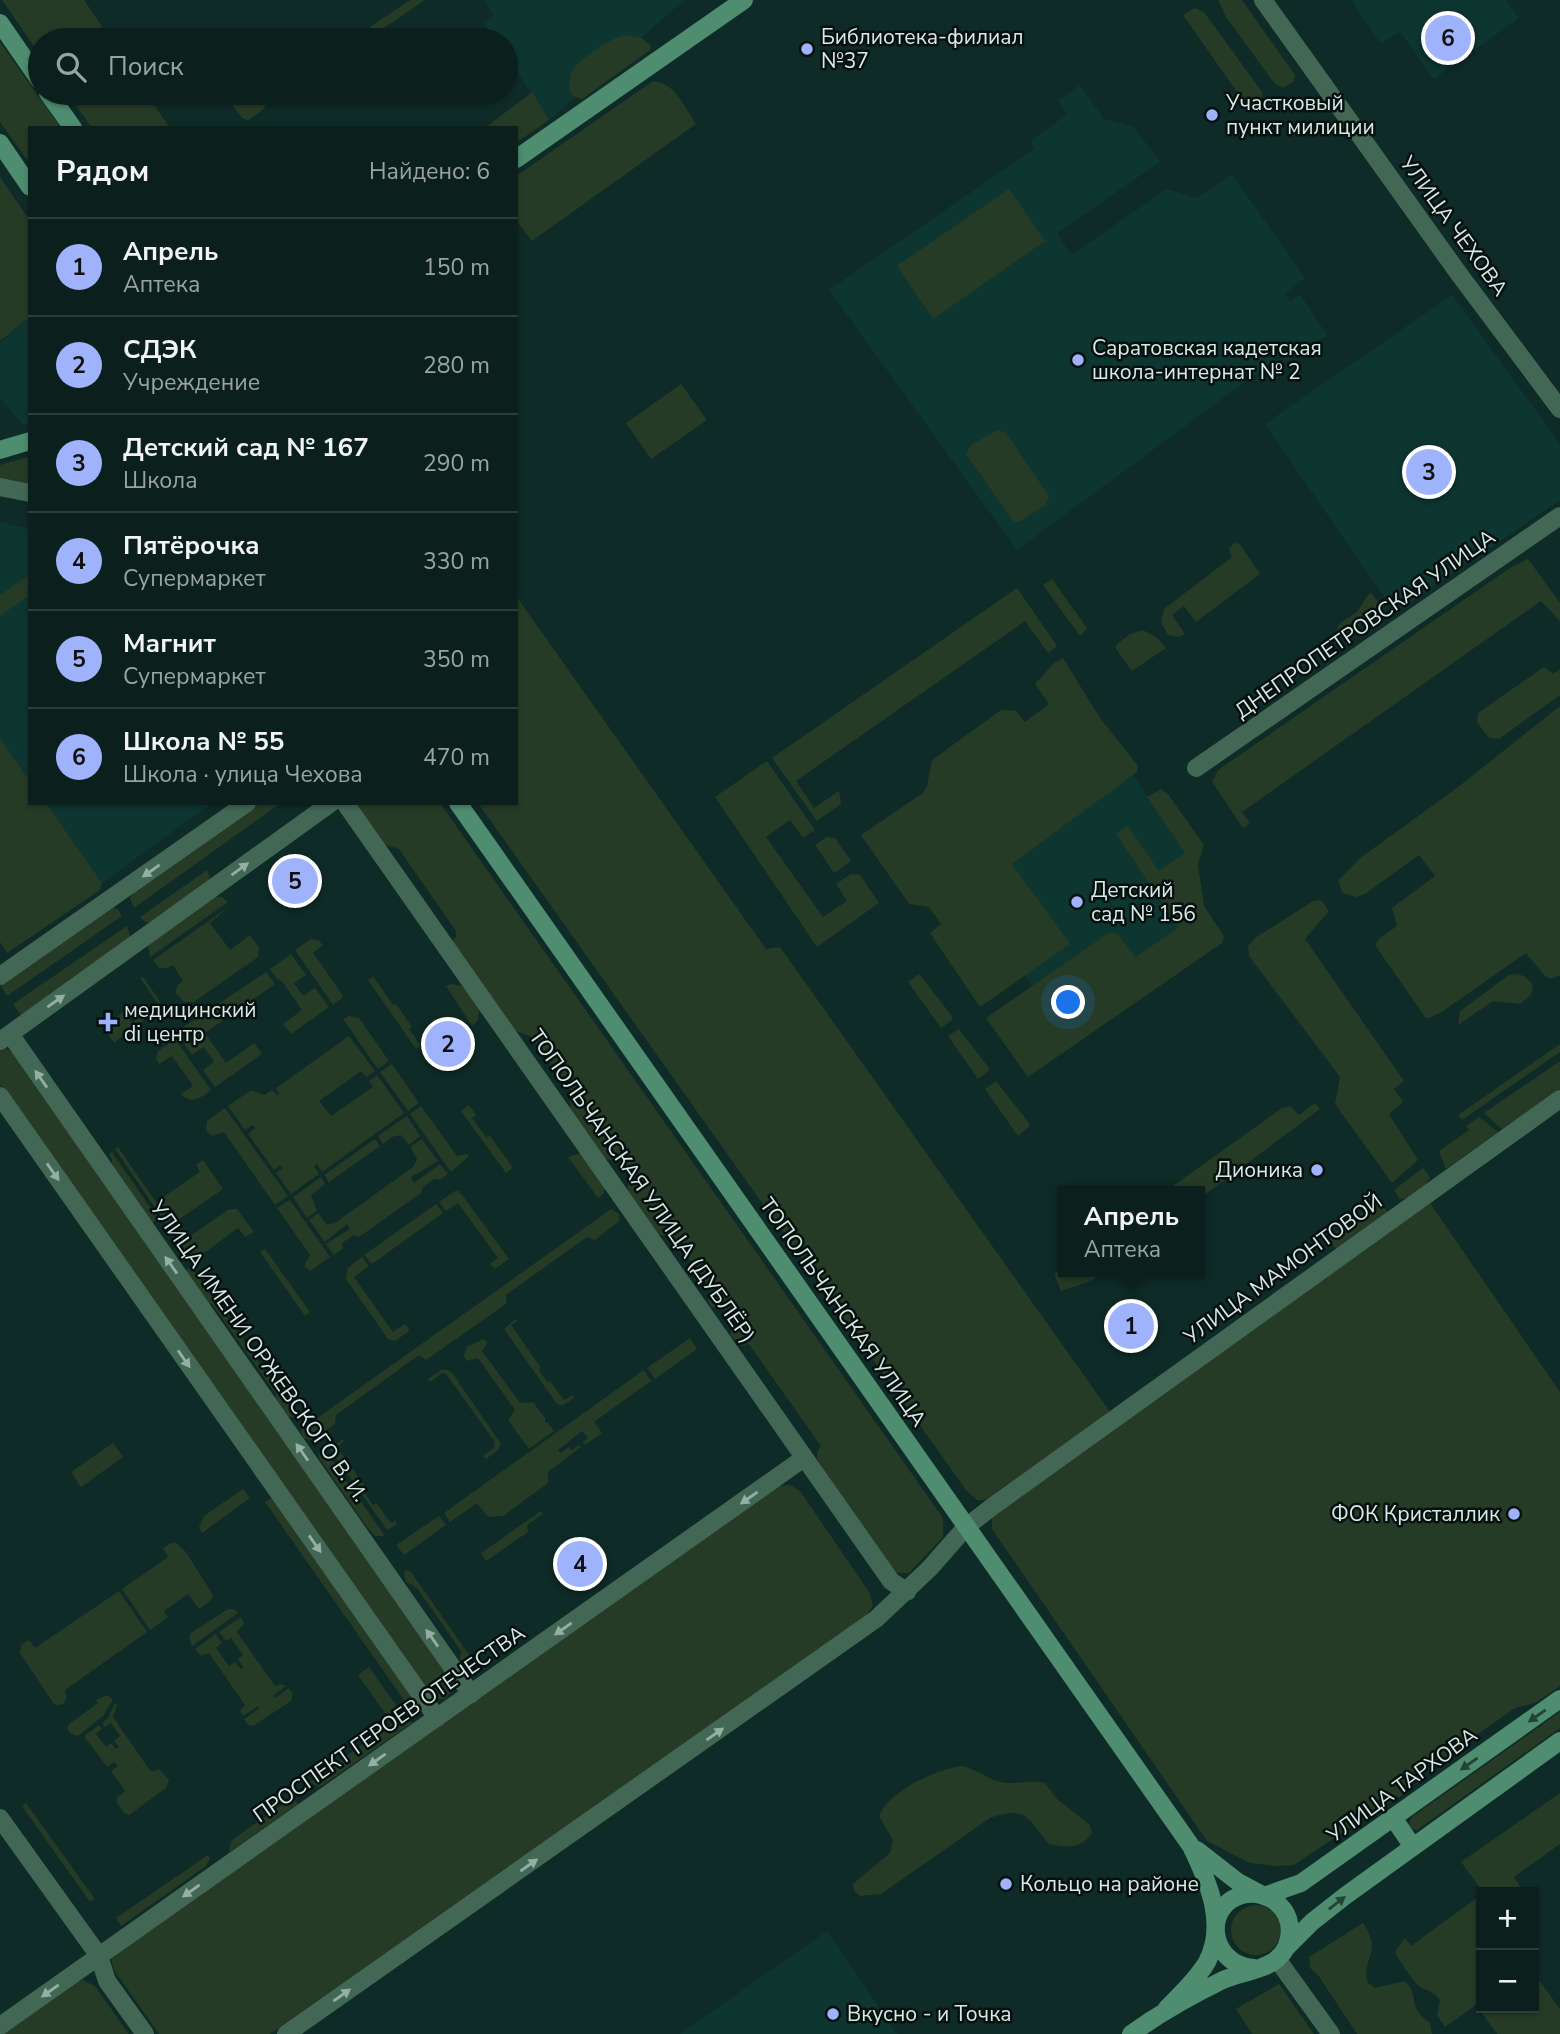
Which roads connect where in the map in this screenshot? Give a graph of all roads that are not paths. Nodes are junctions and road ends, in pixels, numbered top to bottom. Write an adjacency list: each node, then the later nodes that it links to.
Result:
1 (744, 0): 8 (main road)
2 (1263, 0): 10 (street, УЛИЦА ЧЕХОВА)
3 (0, 23): 4 (main road)
4 (28, 64)
5 (57, 105): 6 (main road)
6 (72, 126)
7 (0, 144): 9 (main road)
8 (518, 158)
9 (28, 184)
10 (1560, 409)
11 (28, 442): 12 (main road)
12 (0, 450)
13 (0, 487): 14 (street)
14 (28, 493)
15 (1560, 516): 16 (street, ДНЕПРОПЕТРОВСКАЯ УЛИЦА)
16 (1196, 768)
17 (244, 805): 21 (street, one-way to 21)
18 (328, 805): 22 (street, one-way to 18)
19 (346, 805): 25 (street, ТОПОЛЬЧАНСКАЯ УЛИЦА (ДУБЛЁР))
20 (459, 805): 26 (main road, ТОПОЛЬЧАНСКАЯ УЛИЦА)
21 (0, 976)
22 (5, 1037): 28 (street, УЛИЦА ИМЕНИ ОРЖЕВСКОГО В. И., one-way to 22)
23 (0, 1096): 30 (street, one-way to 30)
24 (1560, 1099): 26 (street, УЛИЦА МАМОНТОВОЙ)
25 (804, 1458): 27 (street, ТОПОЛЬЧАНСКАЯ УЛИЦА (ДУБЛЁР)); 28 (street, ПРОСПЕКТ ГЕРОЕВ ОТЕЧЕСТВА, one-way to 28)
26 (967, 1527): 27 (street); 34 (main road, ТОПОЛЬЧАНСКАЯ УЛИЦА)
27 (907, 1591): 44 (street, one-way to 27)
28 (471, 1694): 30 (street, ПРОСПЕКТ ГЕРОЕВ ОТЕЧЕСТВА)
29 (1560, 1699): 33 (main road, УЛИЦА ТАРХОВА, one-way to 33)
30 (437, 1718): 39 (street, ПРОСПЕКТ ГЕРОЕВ ОТЕЧЕСТВА, one-way to 39)
31 (1560, 1741): 35 (main road)
32 (0, 1818): 39 (street)
33 (1394, 1819): 35 (main road); 36 (main road, УЛИЦА ТАРХОВА)
34 (1191, 1846): 36 (main road, ТОПОЛЬЧАНСКАЯ УЛИЦА); 37 (main road, ТОПОЛЬЧАНСКАЯ УЛИЦА)
35 (1413, 1847): 38 (main road, one-way to 35)
36 (1264, 1896): 37 (main road); 38 (main road)
37 (1216, 1932): 40 (main road); 41 (main road)
38 (1282, 1954): 40 (main road); 46 (street)
39 (99, 1956): 42 (street, ПРОСПЕКТ ГЕРОЕВ ОТЕЧЕСТВА, one-way to 42); 43 (street)
40 (1254, 1968): 41 (main road)
41 (1167, 2008): 45 (main road)
42 (0, 2026)
43 (145, 2034)
44 (286, 2034)
45 (1131, 2034)
46 (1331, 2034)

